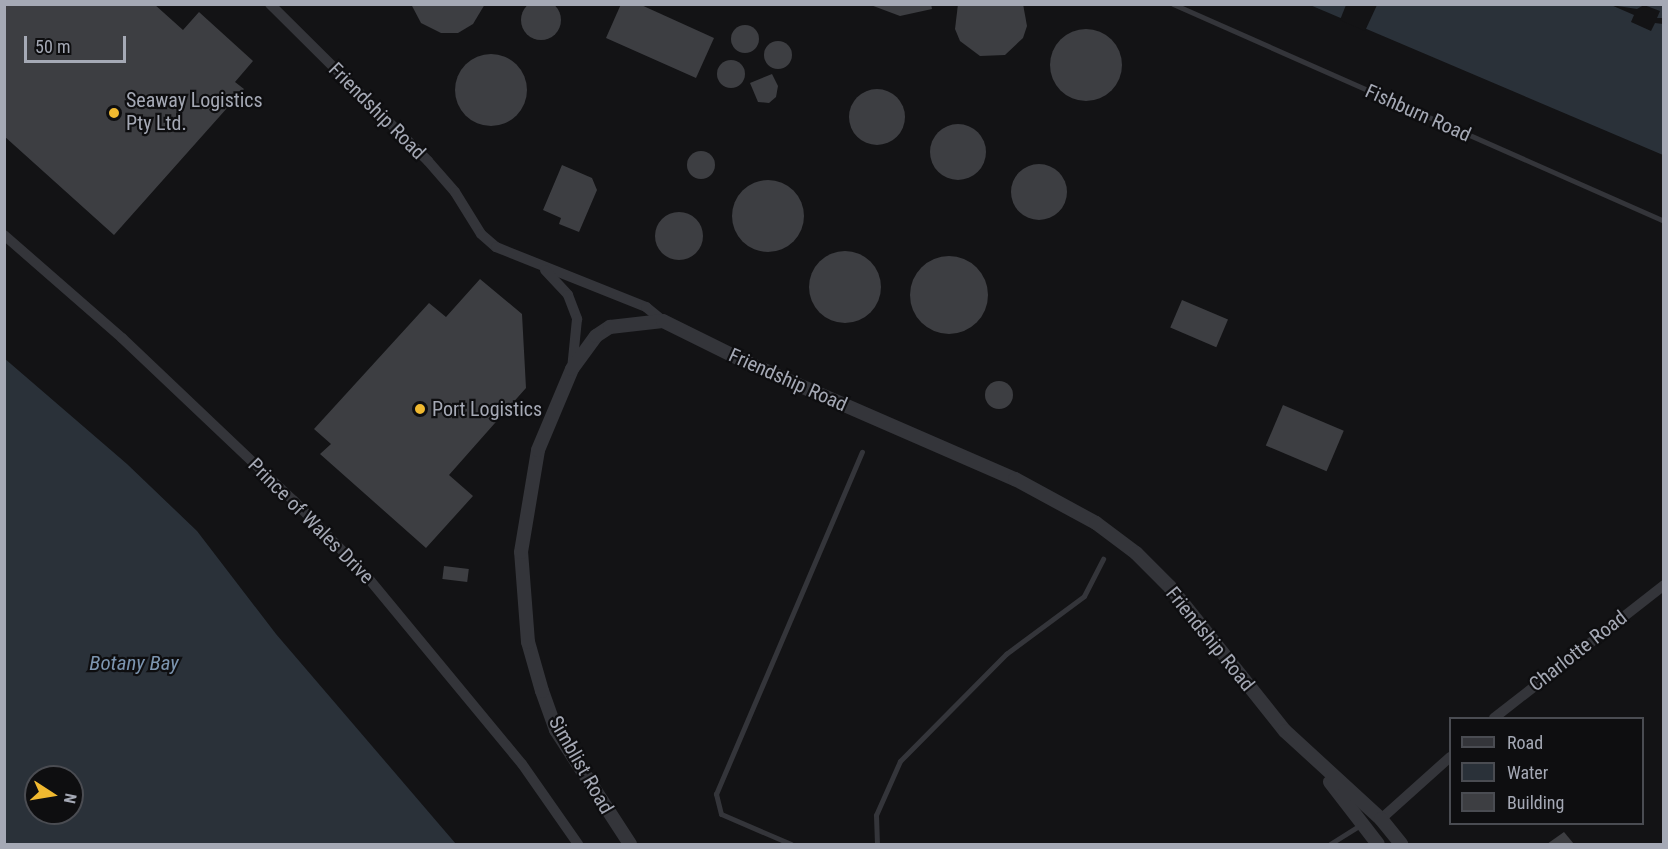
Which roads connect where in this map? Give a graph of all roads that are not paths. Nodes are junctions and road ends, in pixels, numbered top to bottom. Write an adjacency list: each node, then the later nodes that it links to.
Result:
1 (270, 4): 5 (street, Friendship Road)
2 (1173, 4): 3 (lane, Fishburn Road)
3 (1664, 221)
4 (4, 235): 16 (street, Prince of Wales Drive)
5 (545, 269): 6 (street, Friendship Road); 7 (street, Simblist Road)
6 (663, 321): 7 (street, Simblist Road); 12 (street, Friendship Road)
7 (572, 369): 17 (street, Simblist Road)
8 (862, 452): 18 (lane)
9 (1103, 559): 19 (lane)
10 (1664, 585): 11 (street, Charlotte Road)
11 (1495, 717)
12 (1309, 754): 14 (street, Friendship Road); 15 (street, Friendship Road)
13 (1449, 758): 14 (street)
14 (1381, 819): 22 (street, Friendship Road)
15 (1362, 824): 20 (lane); 21 (street, Friendship Road)
16 (578, 844)
17 (630, 844)
18 (791, 844)
19 (877, 844)
20 (1330, 844)
21 (1378, 844)
22 (1401, 844)

